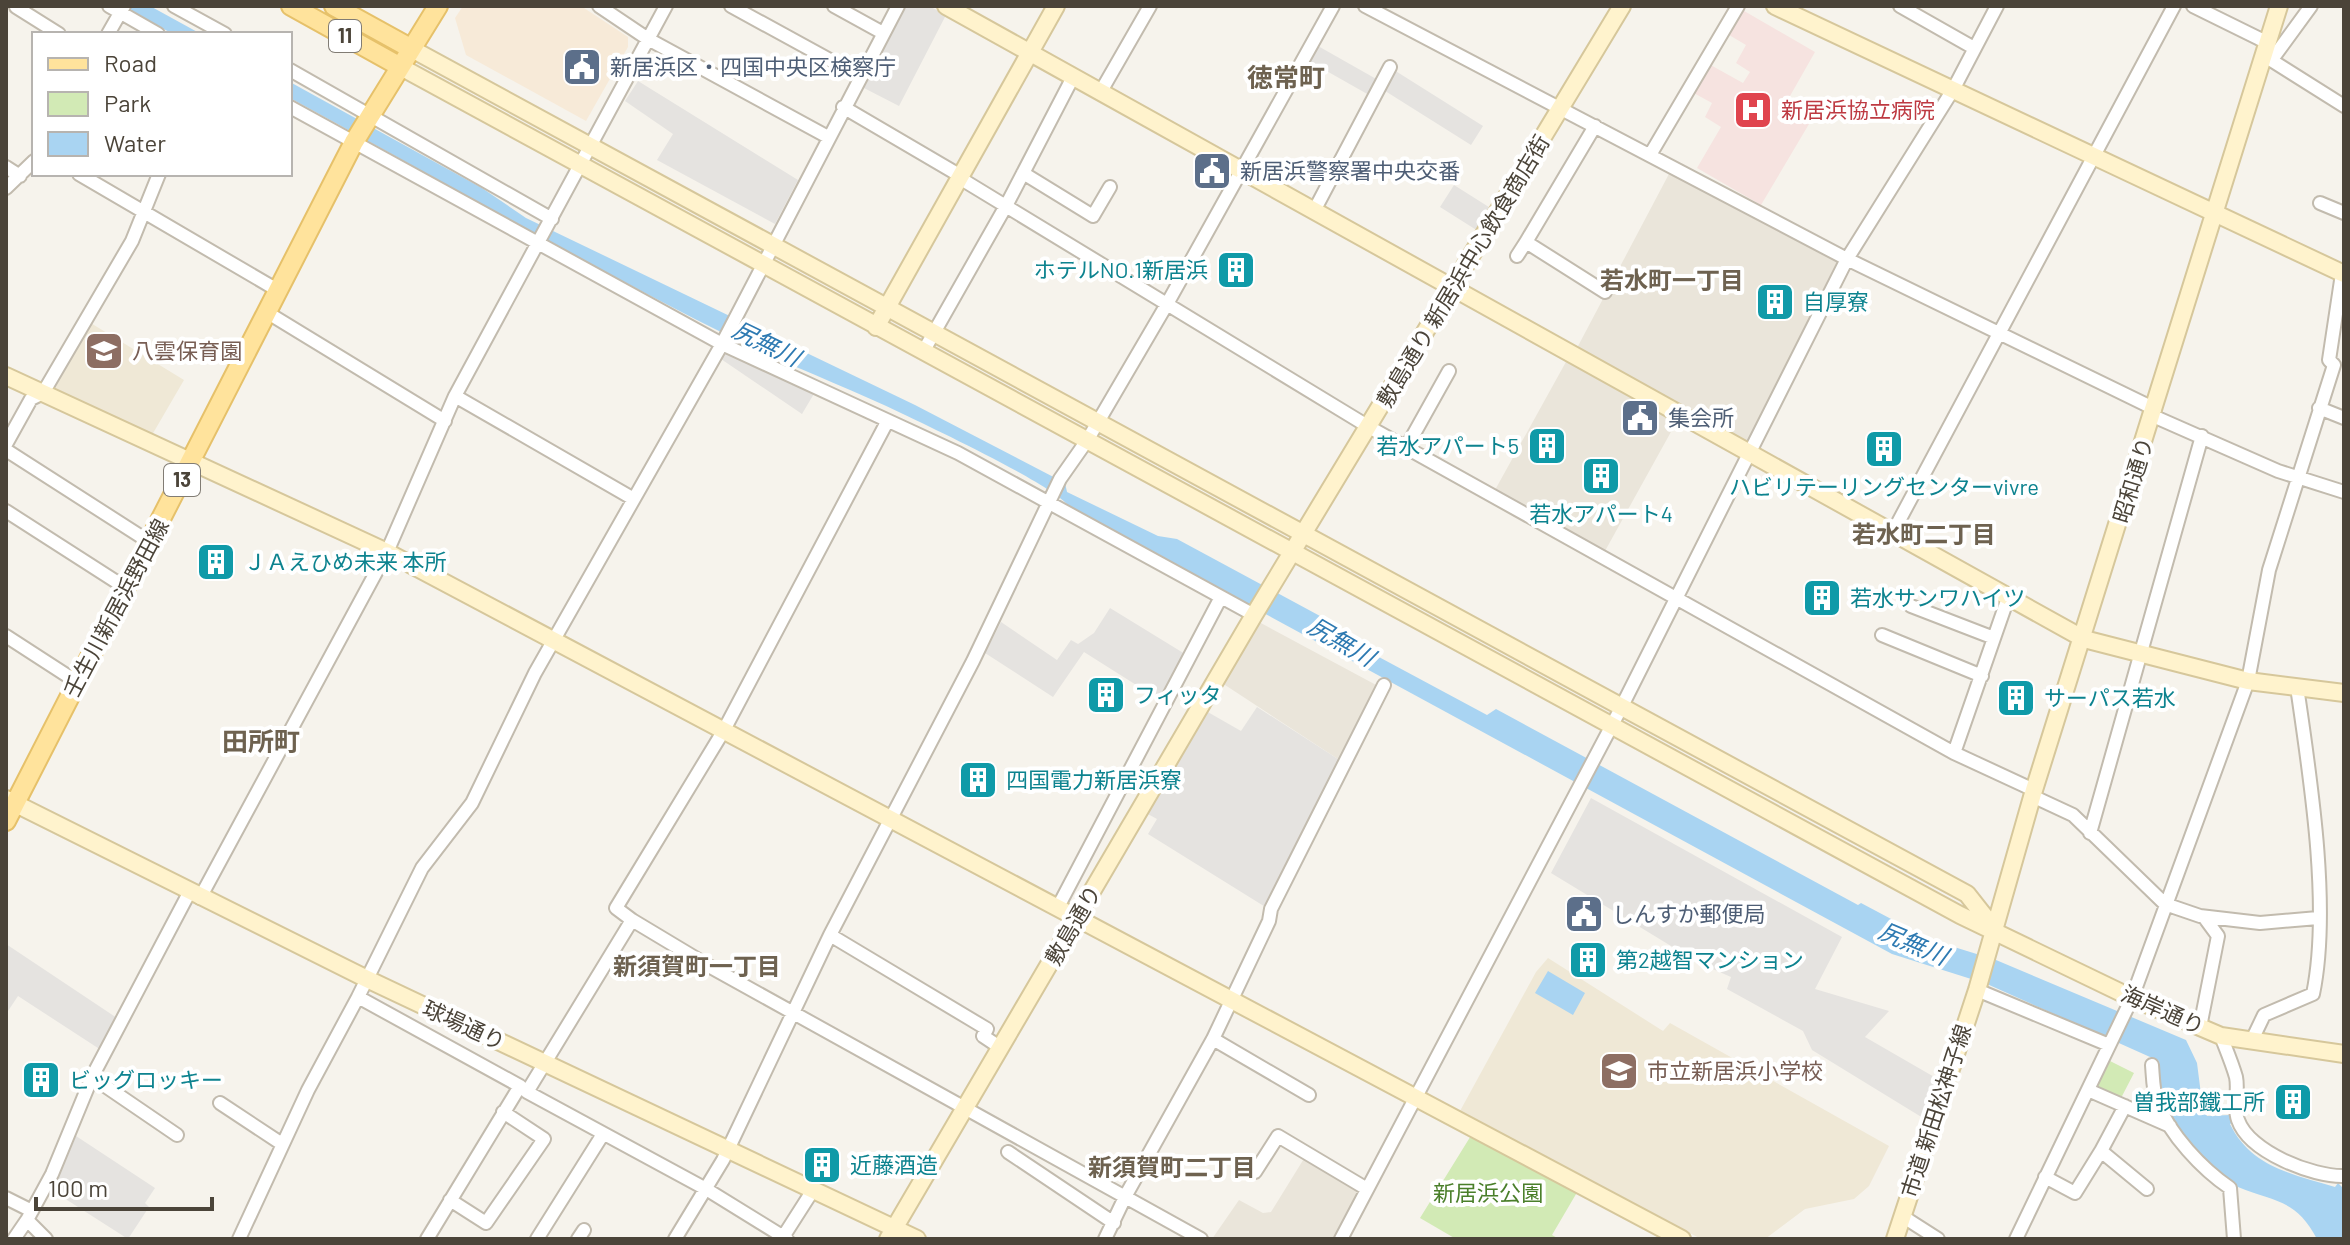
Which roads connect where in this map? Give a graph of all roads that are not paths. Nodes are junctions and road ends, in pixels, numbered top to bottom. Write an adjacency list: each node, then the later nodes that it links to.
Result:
1 (174, 6): 29 (street)
2 (291, 6): 36 (main road, 11)
3 (334, 6): 32 (main road, 11)
4 (438, 6): 32 (main road, 13)
5 (599, 6): 31 (street)
6 (666, 6): 31 (street)
7 (731, 6): 39 (street)
8 (834, 6): 30 (street)
9 (898, 6): 30 (street)
10 (946, 6): 34 (street)
11 (1056, 6): 34 (street)
12 (1150, 6): 42 (street)
13 (1333, 6): 57 (street)
14 (1365, 6): 46 (street)
15 (1622, 6): 46 (street, 敷島通り 新居浜中心飲食商店街)
16 (1738, 6): 52 (street)
17 (1775, 6): 41 (street)
18 (1900, 6): 33 (street)
19 (1997, 6): 33 (street)
20 (2174, 6): 53 (street)
21 (2193, 6): 35 (street)
22 (2279, 6): 35 (street, 昭和通り)
23 (2311, 6): 35 (street)
24 (16, 7): 26 (street)
25 (118, 8): 27 (street); 28 (street)
26 (56, 32)
27 (109, 32)
28 (155, 32)
29 (221, 32)
30 (883, 33): 39 (street)
31 (648, 39): 49 (street); 51 (street)
32 (410, 48): 36 (main road, 13); 51 (street)
33 (1974, 48): 41 (street)
34 (1030, 52): 40 (street); 62 (street)
35 (2267, 52): 43 (street); 70 (street, 昭和通り)
36 (399, 66): 47 (main road, 13); 54 (street, 海岸通り)
37 (1390, 67): 67 (street)
38 (292, 71): 47 (street)
39 (859, 76): 44 (street)
40 (1073, 77): 42 (street); 58 (street)
41 (1954, 88): 53 (street); 76 (street)
42 (1100, 93): 57 (street)
43 (2344, 106)
44 (843, 107): 49 (street); 62 (street)
45 (292, 108): 50 (street)
46 (1561, 108): 48 (street); 79 (street, 敷島通り 新居浜中心飲食商店街)
47 (368, 118): 50 (main road, 13); 71 (street)
48 (1595, 126): 52 (street); 73 (street)
49 (828, 137): 72 (street)
50 (355, 140): 74 (street); 80 (main road, 壬生川新居浜野田線 / 13)
51 (590, 145): 54 (street); 72 (street)
52 (1650, 155): 76 (street)
53 (2093, 157): 70 (street); 87 (street)
54 (581, 162): 71 (street); 77 (street, 海岸通り)
55 (32, 163): 59 (street)
56 (6, 167): 59 (street)
57 (1241, 170): 67 (street); 82 (street)
58 (1023, 173): 63 (street); 66 (street)
59 (20, 176): 64 (street)
60 (82, 176): 68 (street)
61 (158, 176): 68 (street)
62 (959, 176): 66 (street); 83 (street)
63 (1110, 187)
64 (6, 188)
65 (2320, 203): 69 (street)
66 (1007, 204): 82 (street); 86 (street)
67 (1314, 211): 79 (street)
68 (144, 212): 80 (street); 92 (street)
69 (2344, 213)
70 (2214, 216): 78 (street); 95 (street, 昭和通り)
71 (552, 221): 74 (street)
72 (773, 242): 77 (street); 83 (street)
73 (1526, 242): 75 (street); 81 (street)
74 (540, 243): 88 (street); 93 (street)
75 (1517, 256)
76 (1847, 259): 87 (street); 106 (street)
77 (762, 264): 85 (street, 海岸通り); 88 (street)
78 (2343, 274): 94 (street)
79 (1454, 288): 100 (street, 敷島通り 新居浜中心飲食商店街); 106 (street)
80 (279, 291): 84 (main road, 壬生川新居浜野田線 / 13)
81 (1605, 292)
82 (1167, 304): 99 (street); 100 (street)
83 (888, 306): 85 (street); 86 (street)
84 (268, 313): 97 (street); 107 (main road, 壬生川新居浜野田線 / 13)
85 (876, 327): 89 (street, 海岸通り)
86 (934, 332): 89 (street); 99 (street)
87 (2001, 333): 95 (street); 113 (street)
88 (723, 341): 98 (street); 110 (street)
89 (923, 352): 102 (street, 海岸通り)
90 (1449, 371): 104 (street)
91 (6, 376): 92 (street)
92 (43, 393): 103 (street); 107 (street)
93 (455, 396): 97 (street); 110 (street)
94 (2319, 408): 96 (street); 108 (street)
95 (2154, 413): 101 (street); 128 (street, 昭和通り)
96 (2344, 418)
97 (445, 421): 117 (street)
98 (887, 422): 111 (street); 140 (street)
99 (1097, 422): 102 (street); 114 (street)
100 (1369, 427): 104 (street); 114 (street, 敷島通り 新居浜中心飲食商店街)
101 (2202, 436): 108 (street); 129 (street)
102 (1088, 439): 111 (street); 116 (street, 海岸通り)
103 (6, 444)
104 (1406, 448): 121 (street)
105 (6, 450): 115 (street)
106 (1750, 452): 113 (street); 121 (street)
107 (191, 462): 115 (main road, 壬生川新居浜野田線 / 13); 117 (street)
108 (2298, 477): 109 (street); 133 (street)
109 (2344, 492)
110 (632, 498): 127 (street)
111 (1050, 499): 120 (street); 144 (street)
112 (6, 511): 118 (street)
113 (1893, 532): 119 (street)
114 (1303, 535): 116 (street); 130 (street)
115 (151, 543): 118 (main road, 壬生川新居浜野田線 / 13)
116 (1294, 551): 123 (street, 敷島通り); 132 (street, 海岸通り)
117 (387, 552): 127 (street); 147 (street)
118 (126, 588): 134 (main road, 壬生川新居浜野田線 / 13)
119 (2009, 595): 126 (street); 128 (street)
120 (1221, 597): 123 (street); 149 (street)
121 (1675, 598): 138 (street); 141 (street)
122 (1911, 606): 126 (street)
123 (1255, 613): 150 (street, 敷島通り)
124 (1882, 635): 131 (street)
125 (6, 636): 134 (street)
126 (1994, 638): 131 (street)
127 (556, 639): 140 (street); 157 (street)
128 (2084, 639): 129 (street); 142 (street, 昭和通り)
129 (2138, 655): 133 (street); 146 (street)
130 (1535, 660): 132 (street); 138 (street)
131 (1982, 676): 141 (street)
132 (1522, 678): 139 (street, 海岸通り)
133 (2248, 681): 136 (street); 148 (street)
134 (77, 682): 143 (main road, 壬生川新居浜野田線 / 13)
135 (1384, 685): 160 (street)
136 (2297, 687): 137 (street); 152 (street)
137 (2344, 693)
138 (1621, 708): 139 (street); 154 (street)
139 (1612, 726): 154 (street, 海岸通り); 176 (street)
140 (724, 730): 144 (street); 153 (street)
141 (1954, 753): 142 (street)
142 (2033, 793): 146 (street); 154 (street, 昭和通り)
143 (10, 801): 145 (main road, 壬生川新居浜野田線 / 13); 147 (street, 球場通り)
144 (891, 817): 149 (street); 155 (street)
145 (6, 821)
146 (2090, 833): 148 (street)
147 (194, 895): 157 (street, 球場通り); 172 (street)
148 (2165, 904): 151 (street); 161 (street)
149 (1058, 907): 150 (street)
150 (1078, 917): 160 (street); 168 (street, 敷島通り)
151 (2204, 917): 152 (street); 163 (street)
152 (2318, 918): 165 (street)
153 (632, 920): 162 (street); 170 (street)
154 (1994, 928): 156 (street, 昭和通り); 161 (street, 海岸通り)
155 (830, 935): 162 (street); 168 (street)
156 (1987, 954): 158 (street, 市道 新田松神子線)
157 (367, 979): 159 (street); 170 (street, 球場通り)
158 (1978, 987): 167 (street); 199 (street, 市道 新田松神子線)
159 (358, 997): 173 (street); 184 (street)
160 (1232, 1001): 166 (street); 176 (street)
161 (2129, 1005): 163 (street, 海岸通り); 167 (street)
162 (796, 1013): 179 (street); 185 (street)
163 (2200, 1027): 164 (street, 海岸通り)
164 (2221, 1036): 165 (street, 海岸通り); 189 (street)
165 (2253, 1038): 169 (street, 海岸通り)
166 (1213, 1039): 175 (street); 195 (street)
167 (2110, 1043): 174 (street)
168 (1001, 1048): 179 (street, 敷島通り)
169 (2344, 1054)
170 (545, 1064): 173 (street); 185 (street, 球場通り)
171 (2152, 1065): 181 (street)
172 (92, 1077): 183 (street); 198 (street)
173 (523, 1089): 180 (street); 182 (street)
174 (2088, 1090): 178 (street); 190 (street)
175 (1309, 1095)
176 (1416, 1099): 192 (street); 213 (street)
177 (220, 1103): 184 (street)
178 (2125, 1106): 181 (street); 186 (street)
179 (967, 1108): 195 (street); 201 (street, 敷島通り)
180 (503, 1112): 197 (street); 197 (street)
181 (2170, 1126): 217 (street)
182 (603, 1134): 191 (street); 207 (street)
183 (177, 1135)
184 (282, 1144): 205 (street)
185 (726, 1148): 191 (street); 194 (street, 球場通り)
186 (2101, 1151): 190 (street); 193 (street)
187 (1008, 1152): 200 (street)
188 (1255, 1172): 192 (street)
189 (2344, 1176)
190 (2045, 1177): 216 (street)
191 (706, 1189): 202 (street); 208 (street)
192 (1367, 1189): 212 (street)
193 (2147, 1189)
194 (813, 1190): 201 (street, 球場通り); 202 (street)
195 (1126, 1195): 200 (street); 211 (street)
196 (6, 1198): 198 (street)
197 (450, 1200): 206 (street)
198 (30, 1216): 203 (street); 204 (street)
199 (1902, 1216): 214 (street, 市道 新田松神子線); 215 (street)
200 (1114, 1223): 210 (street)
201 (891, 1234): 209 (street, 球場通り)
202 (785, 1238)
203 (14, 1239)
204 (46, 1239)
205 (239, 1239)
206 (427, 1239)
207 (537, 1239)
208 (675, 1239)
209 (917, 1239)
210 (1105, 1239)
211 (1201, 1239)
212 (1341, 1239)
213 (1682, 1239)
214 (1895, 1239)
215 (1938, 1239)
216 (2016, 1239)
217 (2234, 1239)

